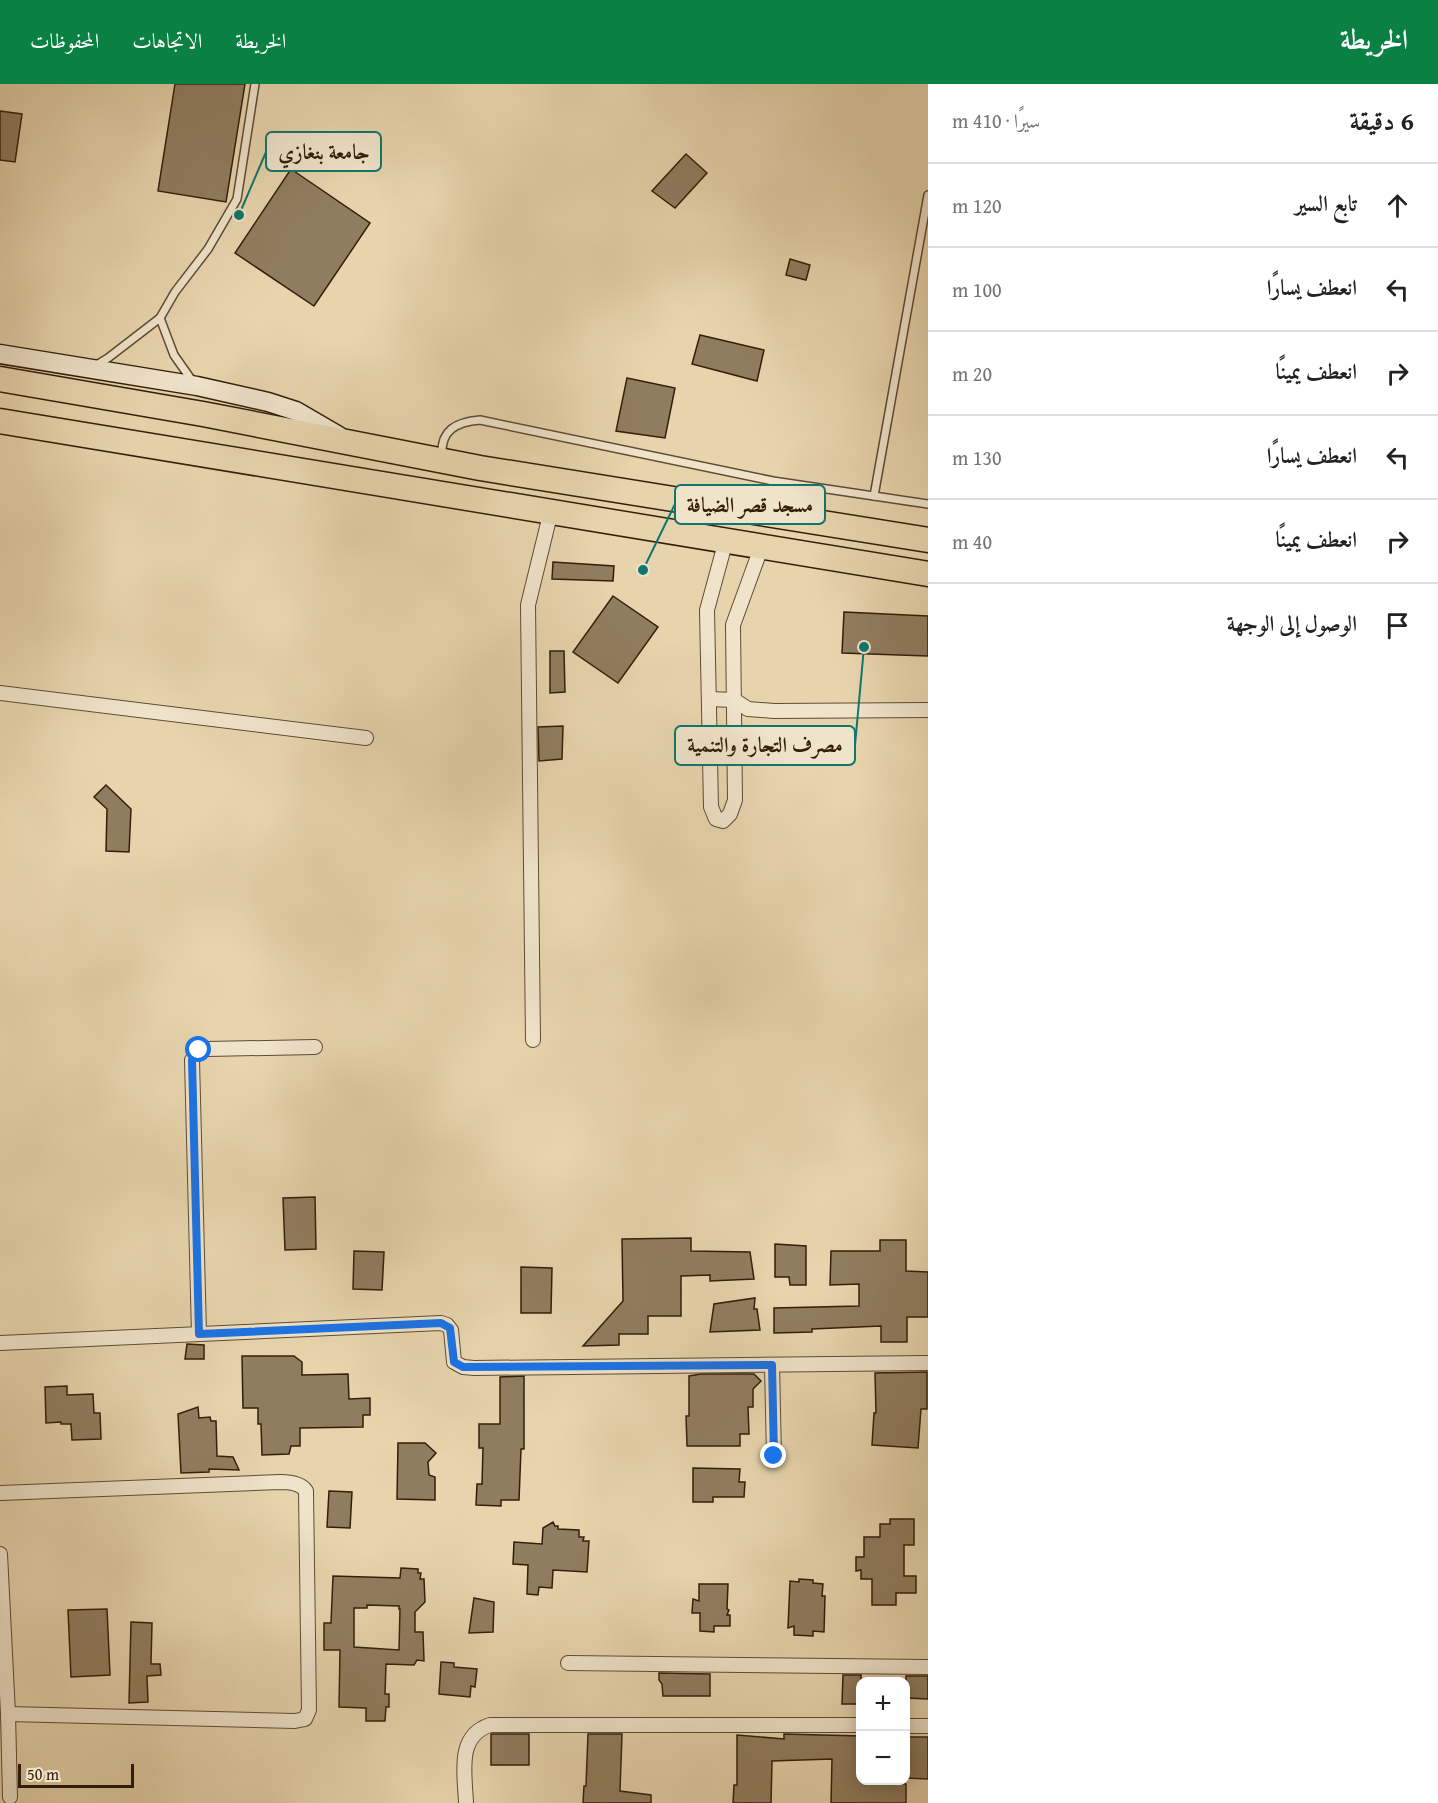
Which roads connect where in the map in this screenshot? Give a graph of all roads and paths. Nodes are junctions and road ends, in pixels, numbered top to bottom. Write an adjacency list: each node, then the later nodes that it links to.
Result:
1 (255, 84): 3 (lane)
2 (928, 195): 11 (lane)
3 (160, 318): 5 (lane); 7 (lane)
4 (0, 354): 5 (street)
5 (89, 369): 7 (street)
6 (0, 379): 9 (highway)
7 (197, 386): 9 (street)
8 (0, 421): 13 (highway)
9 (353, 444): 10 (highway)
10 (443, 459): 11 (lane); 15 (highway)
11 (874, 496): 12 (lane)
12 (928, 504)
13 (551, 511): 14 (highway); 28 (street)
14 (726, 540): 16 (highway); 19 (street)
15 (928, 540)
16 (762, 548): 17 (highway); 18 (street)
17 (928, 574)
18 (734, 625): 19 (street); 22 (street)
19 (707, 626): 21 (street)
20 (0, 693): 27 (street)
21 (709, 699): 22 (street); 26 (street)
22 (734, 700): 23 (street); 25 (street)
23 (748, 709): 24 (street); 25 (street)
24 (928, 710)
25 (734, 722): 26 (street); 26 (street)
26 (709, 723)
27 (366, 738)
28 (533, 1040)
29 (315, 1047): 30 (street)
30 (199, 1334): 31 (street); 33 (street)
31 (0, 1343)
32 (928, 1363): 33 (street)
33 (772, 1365): 34 (street)
34 (774, 1456)
35 (0, 1492): 39 (street)
36 (0, 1554): 39 (street)
37 (568, 1662): 38 (street)
38 (928, 1667)
39 (8, 1714): 43 (street)
40 (856, 1725): 44 (street)
41 (910, 1726): 42 (street)
42 (928, 1726)
43 (10, 1797)
44 (466, 1803)

